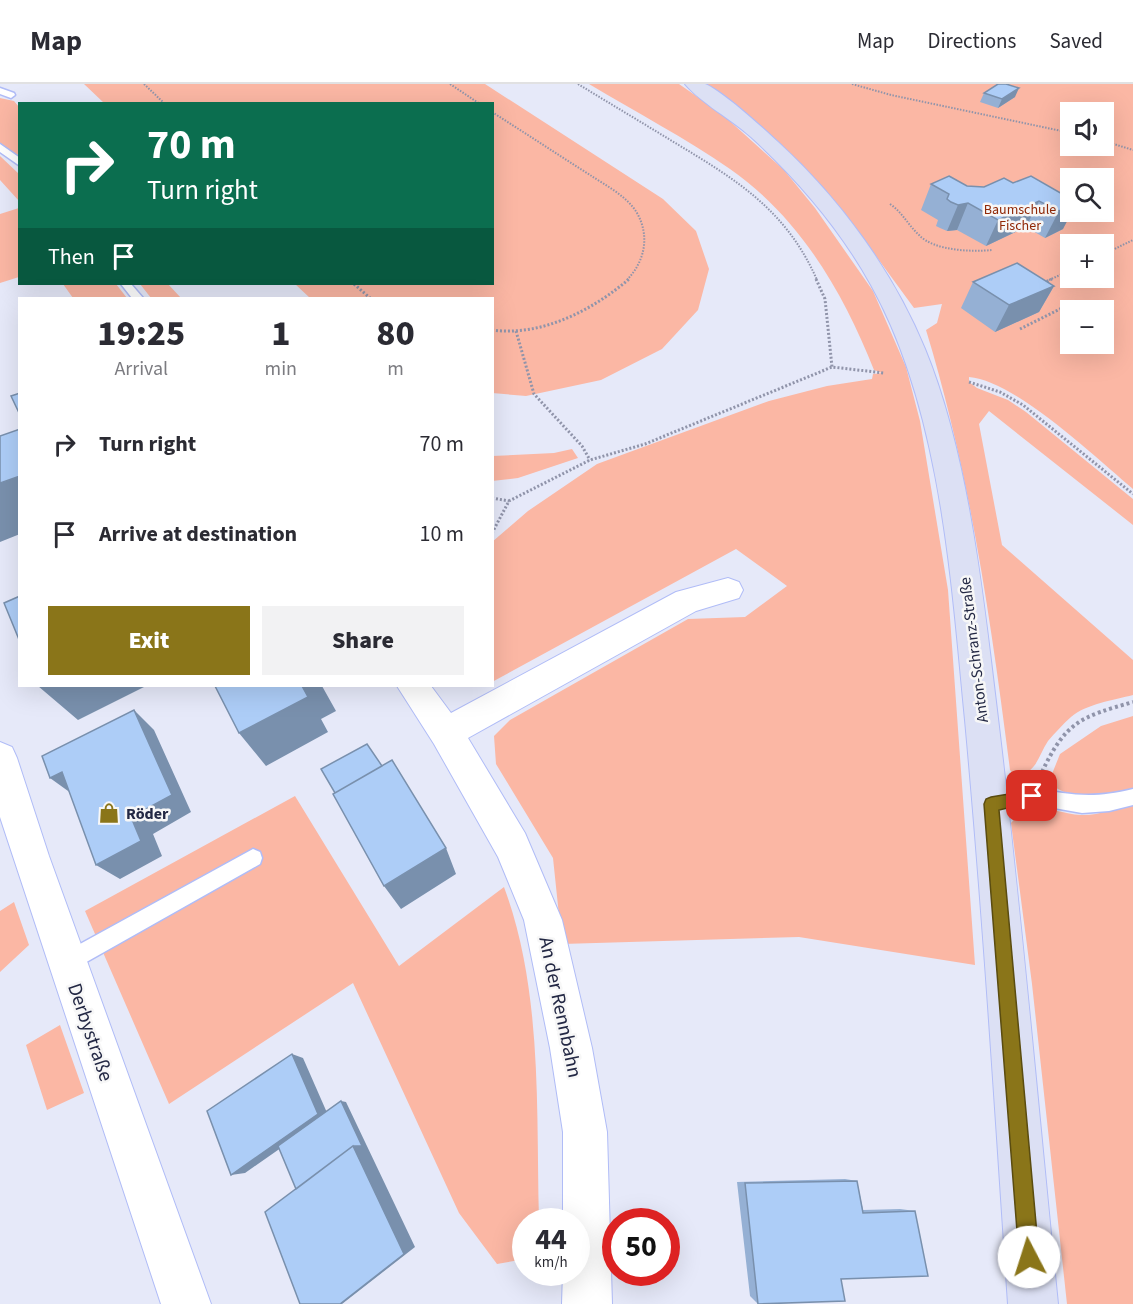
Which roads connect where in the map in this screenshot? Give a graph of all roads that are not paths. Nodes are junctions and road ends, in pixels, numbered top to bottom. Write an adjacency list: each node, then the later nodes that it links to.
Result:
1 (693, 84): 13 (main road, Anton-Schranz-Straße)
2 (0, 91): 3 (lane)
3 (11, 95)
4 (0, 147): 5 (lane)
5 (18, 161)
6 (127, 285): 7 (lane)
7 (136, 297)
8 (728, 590): 10 (street)
9 (414, 687): 10 (street, An der Rennbahn)
10 (446, 734): 17 (street, An der Rennbahn)
11 (0, 758): 15 (street, Derbystraße)
12 (1133, 797): 13 (lane)
13 (991, 804): 18 (main road, Anton-Schranz-Straße)
14 (253, 858): 15 (lane)
15 (67, 962): 16 (street, Derbystraße)
16 (186, 1304)
17 (587, 1304)
18 (1033, 1304)

